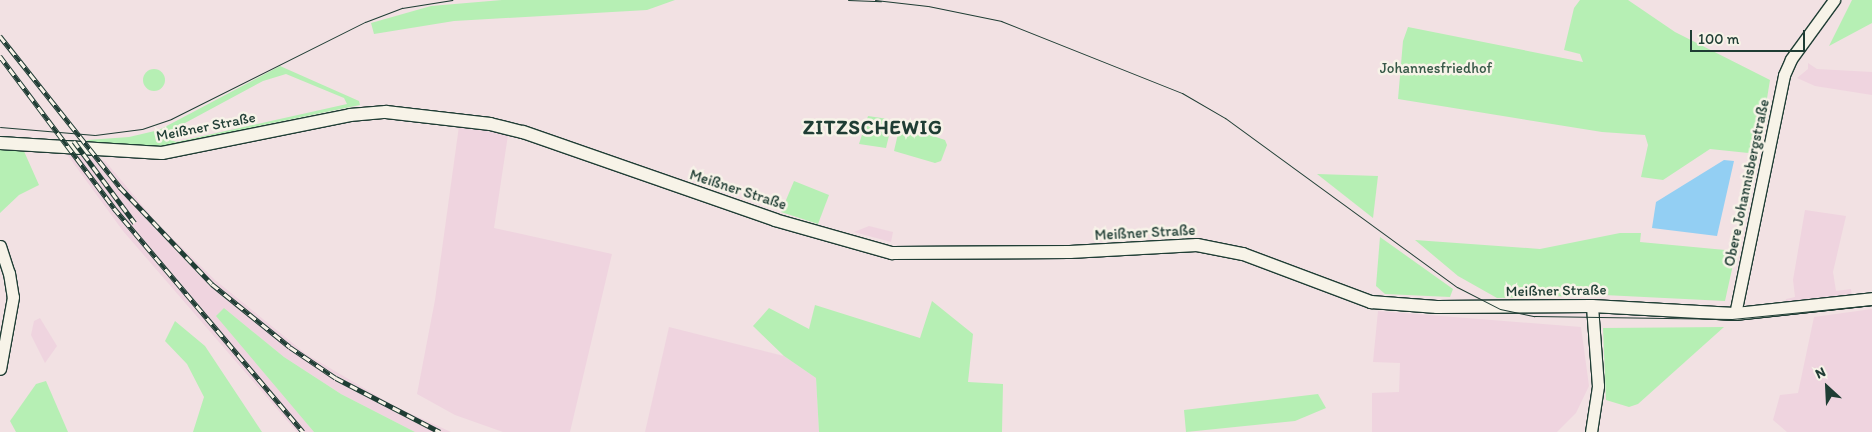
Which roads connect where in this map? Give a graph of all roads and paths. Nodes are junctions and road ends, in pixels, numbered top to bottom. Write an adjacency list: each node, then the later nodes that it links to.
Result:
1 (1834, 0): 6 (street, Obere Johannisbergstraße)
2 (0, 143): 5 (main road, Meißner Straße)
3 (0, 246): 7 (street)
4 (1872, 299): 6 (main road, Meißner Straße)
5 (1592, 306): 6 (main road, Meißner Straße); 8 (street)
6 (1735, 314)
7 (0, 369)
8 (1591, 432)

